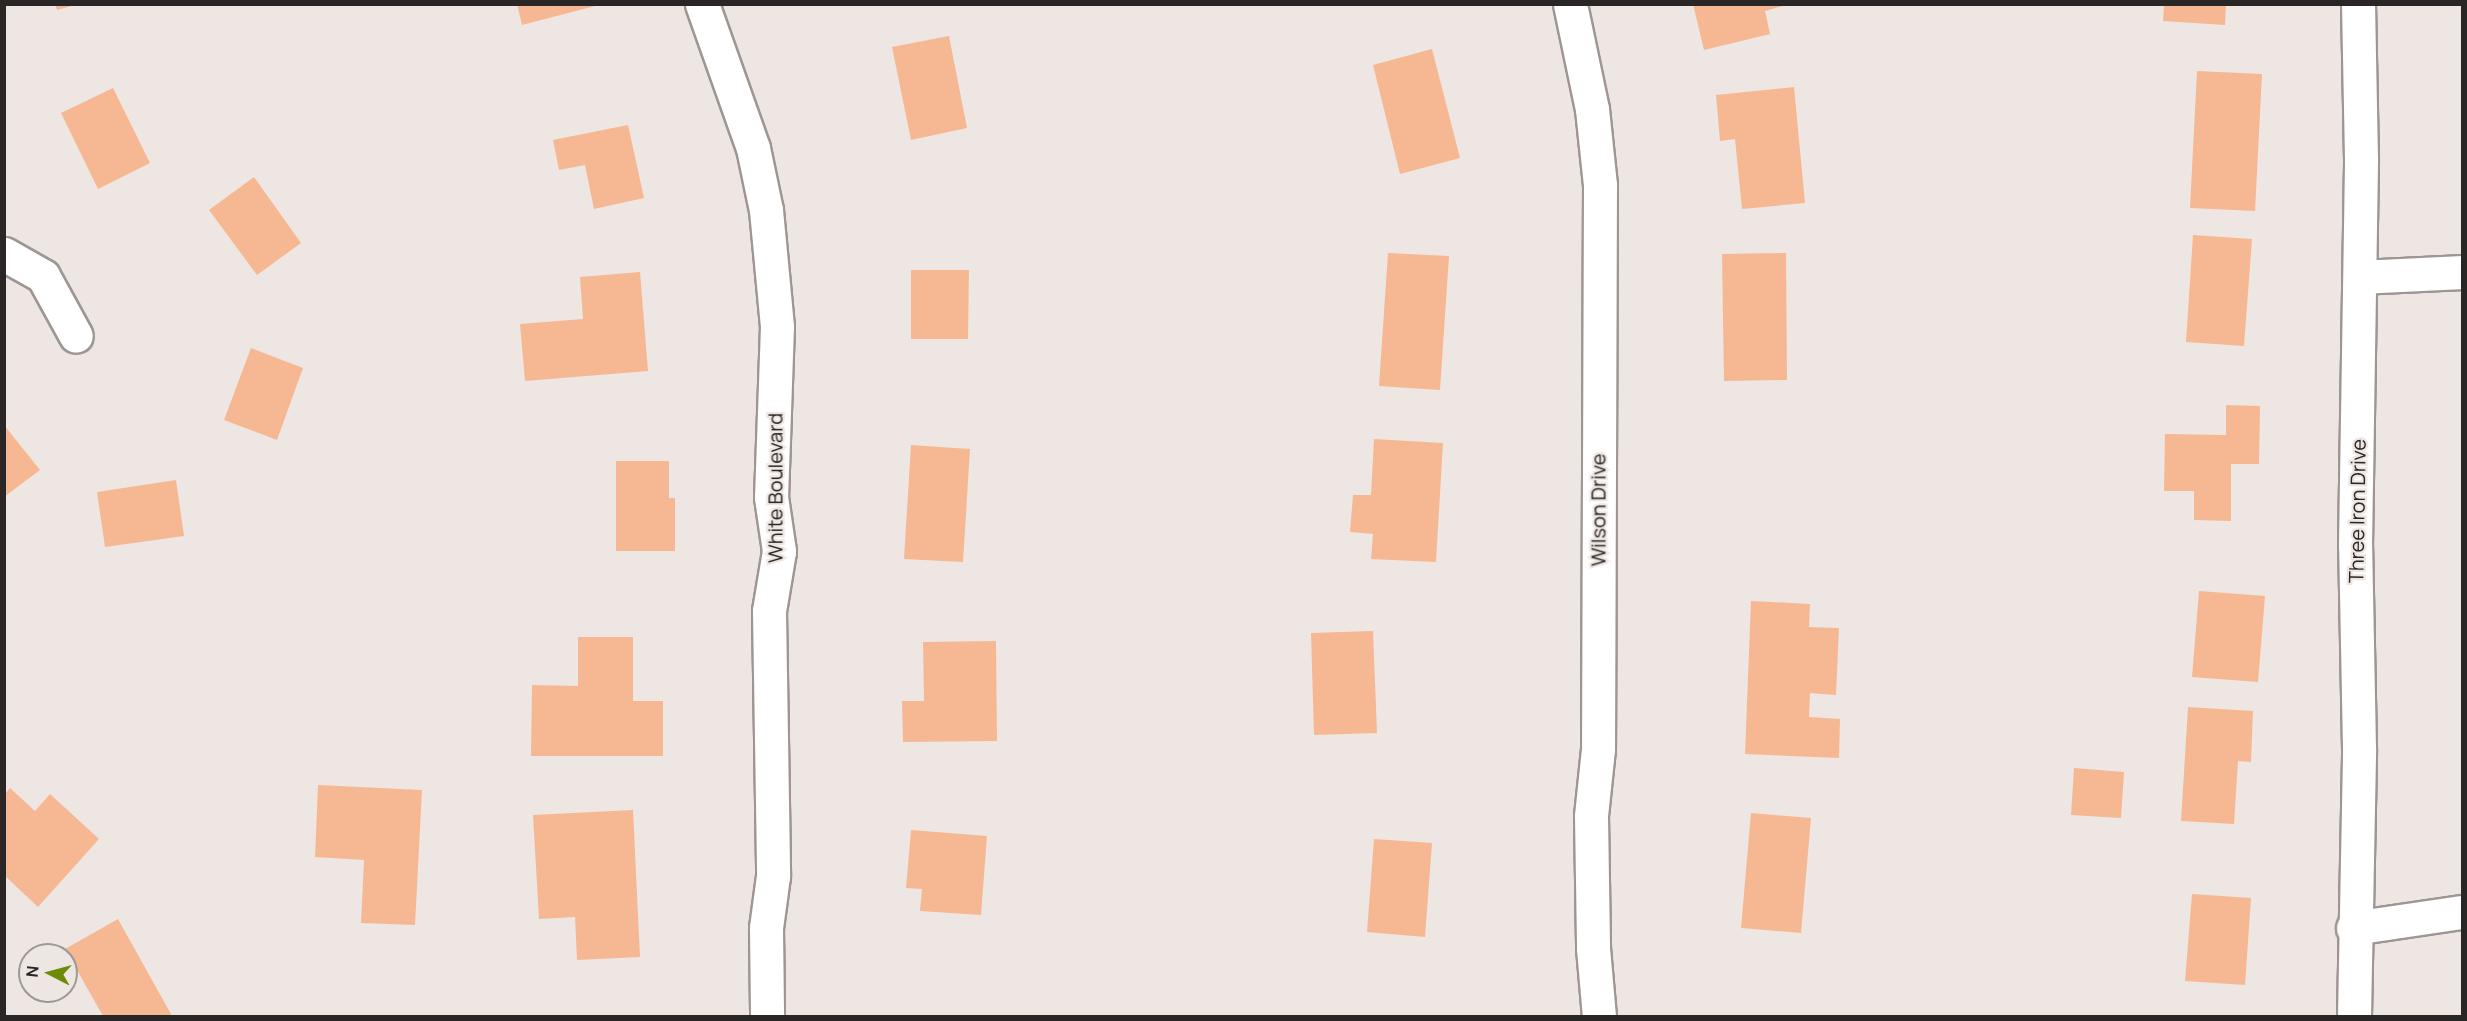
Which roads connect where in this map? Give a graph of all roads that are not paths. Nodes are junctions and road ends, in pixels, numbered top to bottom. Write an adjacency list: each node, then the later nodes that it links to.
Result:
1 (702, 4): 10 (street, White Boulevard)
2 (1570, 4): 11 (street, Wilson Drive)
3 (2358, 4): 6 (street, Three Iron Drive)
4 (4, 254): 7 (street)
5 (2463, 272): 6 (street)
6 (2360, 277): 9 (street, Three Iron Drive)
7 (76, 336)
8 (2463, 912): 9 (street)
9 (2354, 928): 12 (street, Three Iron Drive)
10 (767, 1017)
11 (1599, 1017)
12 (2354, 1017)

